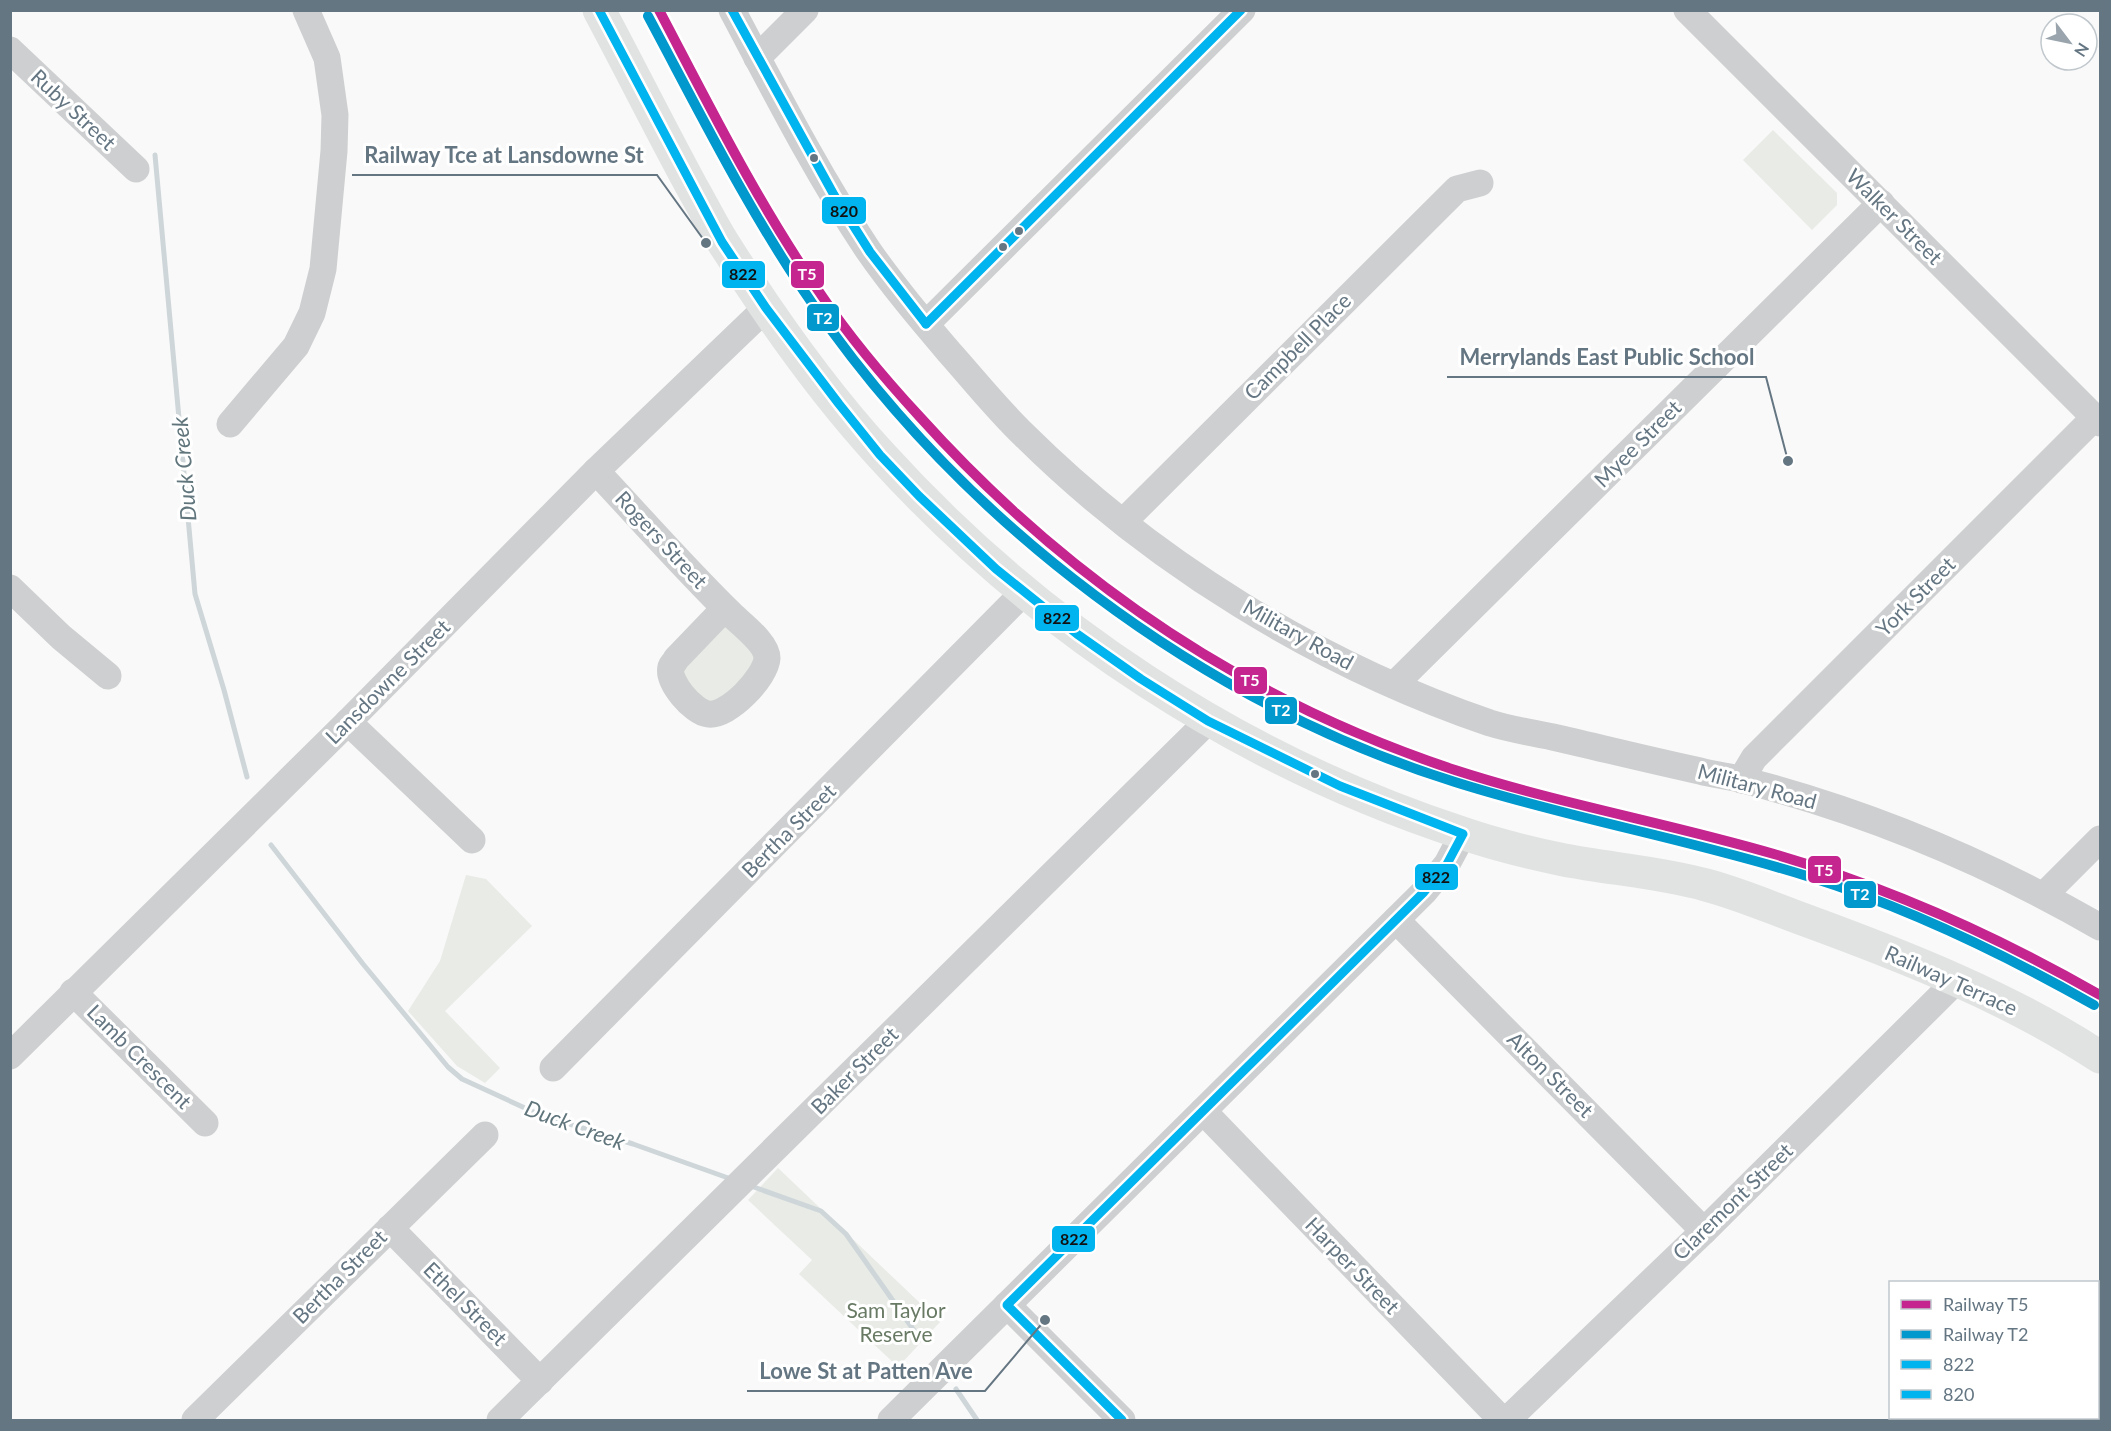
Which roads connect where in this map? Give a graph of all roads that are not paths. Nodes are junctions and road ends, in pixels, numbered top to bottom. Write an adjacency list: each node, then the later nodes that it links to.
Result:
1 (306, 10): 15 (street)
2 (599, 10): 12 (main road, Railway Terrace)
3 (732, 10): 8 (street, Military Road)
4 (805, 10): 8 (street)
5 (1242, 10): 13 (street)
6 (1687, 10): 11 (street, Walker Street)
7 (10, 50): 9 (street, Ruby Street)
8 (757, 58): 13 (street, Military Road)
9 (136, 169)
10 (1480, 183): 17 (street, Campbell Place)
11 (1881, 203): 14 (street, Walker Street); 22 (street, Myee Street)
12 (766, 308): 16 (street, Lansdowne Street); 19 (main road, Railway Terrace)
13 (926, 324): 17 (street, Military Road)
14 (2098, 420): 25 (street, York Street)
15 (230, 424)
16 (596, 471): 20 (street, Rogers Street); 24 (street, Lansdowne Street)
17 (1123, 522): 22 (street, Military Road)
18 (10, 588): 21 (street)
19 (1024, 592): 23 (main road, Railway Terrace); 36 (street, Bertha Street)
20 (725, 608)
21 (108, 676)
22 (1394, 685): 25 (street, Military Road)
23 (1208, 721): 26 (main road, Railway Terrace); 43 (street, Baker Street)
24 (348, 722): 28 (street); 33 (street, Lansdowne Street)
25 (1742, 780): 29 (street, Military Road)
26 (1463, 834): 30 (street); 32 (main road, Railway Terrace)
27 (2100, 839): 29 (street)
28 (472, 840)
29 (2044, 895): 31 (street, Military Road)
30 (1396, 920): 37 (street); 41 (street, Alton Street)
31 (2100, 927)
32 (1956, 981): 35 (main road, Railway Terrace); 41 (street, Claremont Street)
33 (73, 992): 34 (street, Lansdowne Street); 38 (street, Lamb Crescent)
34 (10, 1056)
35 (2100, 1057)
36 (553, 1068)
37 (1203, 1111): 42 (street); 48 (street, Harper Street)
38 (205, 1123)
39 (486, 1135): 40 (street, Bertha Street)
40 (390, 1228): 43 (street, Ethel Street); 44 (street, Bertha Street)
41 (1704, 1231): 49 (street, Claremont Street)
42 (1007, 1305): 46 (street); 47 (street)
43 (540, 1381): 45 (street, Baker Street)
44 (195, 1420)
45 (500, 1420)
46 (891, 1420)
47 (1122, 1420)
48 (1502, 1420)
49 (1507, 1420)

